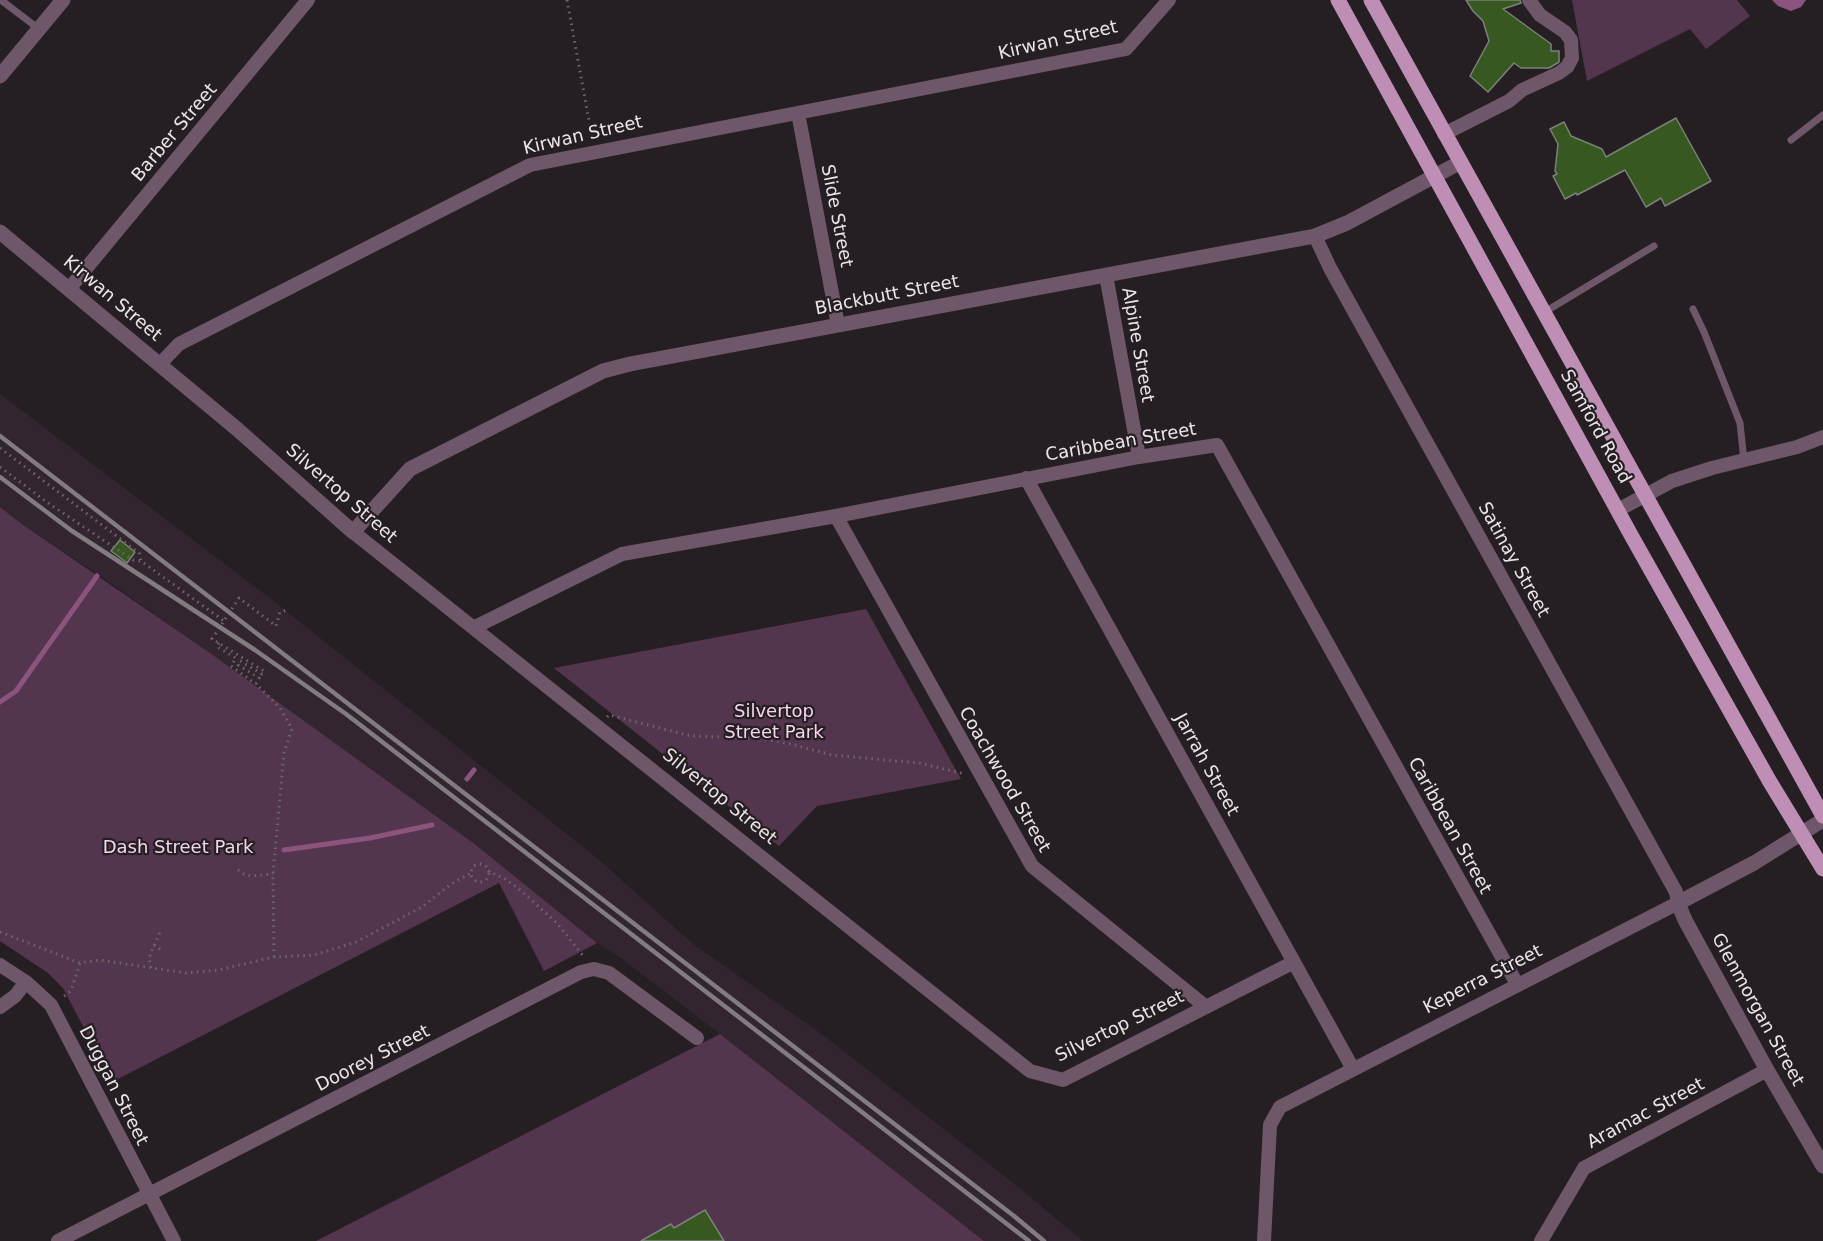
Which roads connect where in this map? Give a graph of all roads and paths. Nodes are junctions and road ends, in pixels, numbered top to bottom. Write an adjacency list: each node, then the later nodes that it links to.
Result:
1 (1, 0): 9 (lane)
2 (63, 0): 9 (street)
3 (308, 0): 22 (street, Barber Street)
4 (567, 0): 14 (path)
5 (1169, 0): 11 (street, Kirwan Street)
6 (1338, 0): 17 (main road, Samford Road)
7 (1371, 0): 13 (main road, Samford Road)
8 (1529, 0): 13 (street)
9 (39, 29): 10 (street)
10 (0, 76)
11 (798, 113): 25 (street, Slide Street); 26 (street, Kirwan Street)
12 (1823, 115): 15 (lane)
13 (1444, 134): 16 (main road, Samford Road)
14 (592, 137)
15 (1791, 140)
16 (1459, 163): 17 (street, Blackbutt Street); 24 (main road, Samford Road)
17 (1434, 177): 19 (street, Blackbutt Street); 34 (main road, Samford Road)
18 (0, 232): 22 (street, Kirwan Street)
19 (1315, 236): 21 (street, Blackbutt Street); 52 (street, Satinay Street)
20 (1654, 246): 24 (lane)
21 (1106, 275): 25 (street, Blackbutt Street); 29 (street, Alpine Street)
22 (69, 289): 26 (street, Kirwan Street)
23 (1693, 309): 30 (lane)
24 (1543, 313): 33 (main road, Samford Road)
25 (838, 325): 36 (street, Blackbutt Street)
26 (160, 364): 36 (street, Silvertop Street)
27 (1823, 437): 30 (street)
28 (0, 448): 37 (path)
29 (1139, 458): 32 (street, Caribbean Street); 64 (street, Caribbean Street)
30 (1744, 461): 33 (street)
31 (0, 467): 37 (path)
32 (1026, 478): 35 (street, Caribbean Street); 58 (street, Jarrah Street)
33 (1645, 496): 34 (street); 45 (main road, Samford Road)
34 (1618, 510): 46 (main road, Samford Road)
35 (836, 516): 40 (street, Caribbean Street); 44 (street, Coachwood Street)
36 (353, 532): 40 (street, Silvertop Street)
37 (141, 561): 39 (path)
38 (286, 610): 39 (path)
39 (224, 621): 41 (path)
40 (475, 627): 67 (street, Silvertop Street)
41 (219, 643): 42 (path); 42 (path)
42 (256, 684): 51 (path)
43 (607, 718): 44 (path)
44 (979, 774): 67 (street, Coachwood Street)
45 (1823, 818): 46 (street, Keperra Street)
46 (1801, 833): 47 (main road, Samford Road); 52 (street, Keperra Street)
47 (1823, 869)
48 (238, 870): 51 (path)
49 (488, 871): 50 (path); 50 (path); 62 (path)
50 (471, 873): 57 (path)
51 (273, 874): 57 (path)
52 (1678, 903): 64 (street, Keperra Street); 70 (street, Glenmorgan Street)
53 (0, 932): 59 (path)
54 (160, 932): 55 (path)
55 (154, 945): 56 (path); 61 (path)
56 (161, 950)
57 (274, 957): 61 (path)
58 (1294, 962): 67 (street, Silvertop Street); 69 (street, Jarrah Street)
59 (80, 963): 61 (path); 65 (path)
60 (0, 965): 63 (street, Duggan Street)
61 (151, 969)
62 (594, 969): 68 (street); 72 (street, Doorey Street)
63 (26, 982): 66 (street); 72 (street, Duggan Street)
64 (1517, 984): 69 (street, Keperra Street)
65 (60, 999)
66 (0, 1007)
67 (1206, 1007)
68 (697, 1038)
69 (1353, 1069): 75 (street, Keperra Street)
70 (1767, 1070): 71 (street, Glenmorgan Street); 76 (street, Aramac Street)
71 (1823, 1166)
72 (150, 1194): 73 (street, Doorey Street); 74 (street, Duggan Street)
73 (58, 1241)
74 (174, 1241)
75 (1264, 1241)
76 (1541, 1241)

